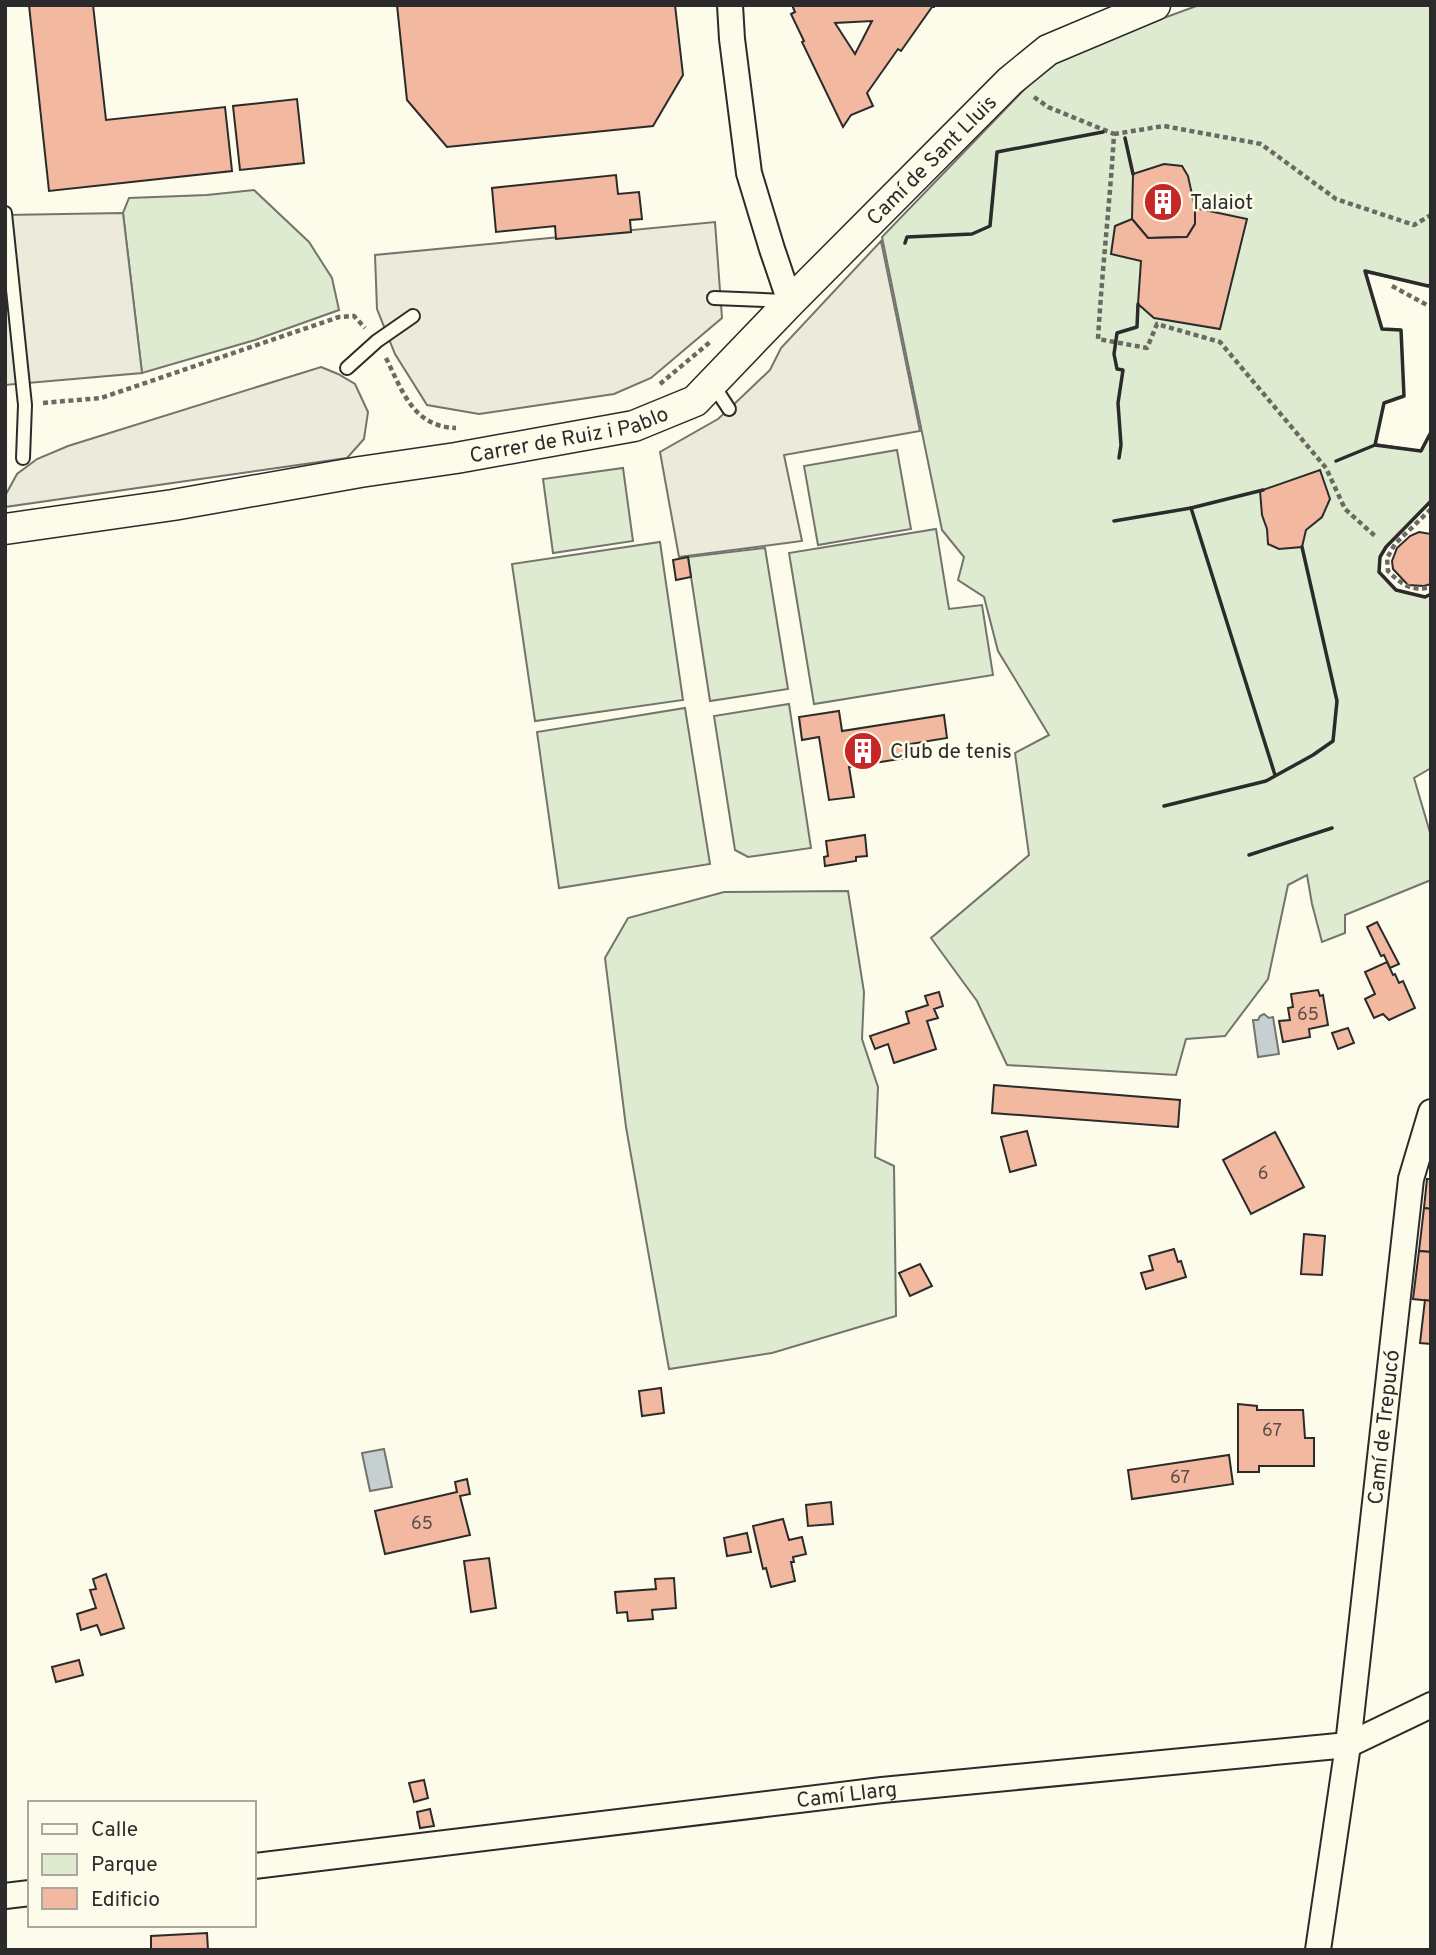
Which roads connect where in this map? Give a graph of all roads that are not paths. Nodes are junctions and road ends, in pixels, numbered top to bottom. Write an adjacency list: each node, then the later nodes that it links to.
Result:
1 (730, 5): 5 (street)
2 (1156, 5): 5 (street, Camí de Sant Lluis)
3 (5, 213): 10 (lane)
4 (714, 298): 5 (lane)
5 (790, 302): 8 (street, Carrer de Ruiz i Pablo)
6 (413, 316): 7 (lane)
7 (347, 368)
8 (712, 383): 9 (lane); 11 (street, Carrer de Ruiz i Pablo)
9 (729, 409)
10 (23, 457)
11 (5, 529)
12 (1431, 1112): 14 (street, Camí de Trepucó)
13 (1431, 1704): 14 (street, Camí Llarg)
14 (1348, 1745): 15 (street, Camí Llarg); 18 (street, Camí de Trepucó)
15 (256, 1866)
16 (28, 1893): 17 (street)
17 (5, 1896)
18 (1318, 1950)

